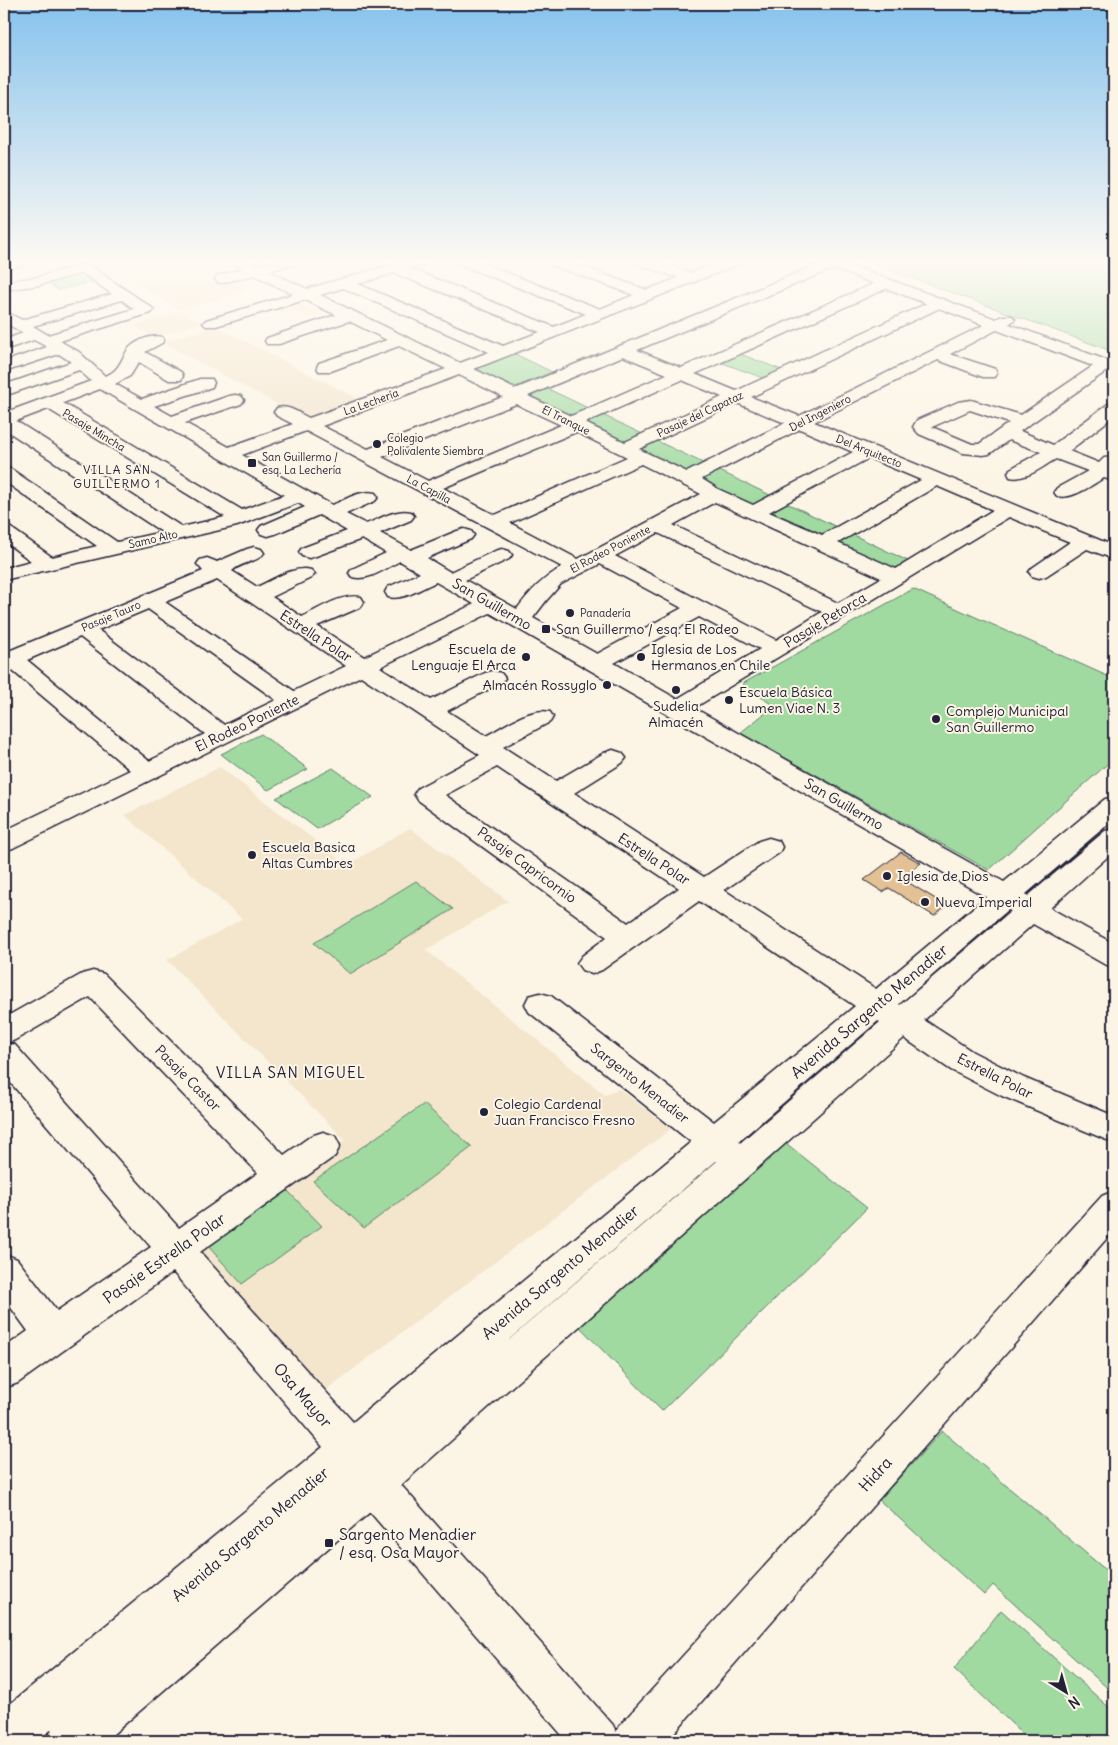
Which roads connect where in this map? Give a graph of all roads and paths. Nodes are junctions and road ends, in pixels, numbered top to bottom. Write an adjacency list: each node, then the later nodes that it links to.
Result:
1 (42, 341): 14 (street)
2 (47, 341): 19 (street, San Guillermo); 22 (street)
3 (125, 341): 15 (street)
4 (153, 341): 15 (street)
5 (397, 341): 21 (street)
6 (404, 341): 23 (street, El Tranque)
7 (478, 341): 17 (street)
8 (529, 341): 17 (street, La Lechería)
9 (643, 341): 16 (street)
10 (755, 341): 24 (street)
11 (856, 341): 31 (street, Pasaje del Capataz)
12 (962, 341): 18 (street, Del Ingeniero)
13 (1052, 341): 20 (street)
14 (4, 345)
15 (137, 350): 25 (street); 28 (street)
16 (623, 350): 24 (street, Del Arquitecto); 30 (street)
17 (502, 352): 23 (street, La Lechería)
18 (936, 354): 27 (street); 40 (street, Del Ingeniero)
19 (83, 363): 28 (street, San Guillermo); 29 (street)
20 (1111, 364): 38 (street)
21 (325, 367)
22 (4, 368)
23 (460, 369): 30 (street, El Tranque); 42 (street, La Lechería)
24 (681, 374): 31 (street, Del Arquitecto); 41 (street)
25 (175, 376)
26 (206, 383): 34 (street)
27 (971, 383)
28 (103, 384): 33 (street); 34 (street, San Guillermo)
29 (4, 391)
30 (516, 396): 41 (street, El Tranque); 48 (street)
31 (737, 397): 40 (street, Del Arquitecto); 46 (street, Pasaje del Capataz)
32 (235, 400): 39 (street)
33 (51, 403): 37 (street); 63 (street, Pasaje Mincha)
34 (140, 405): 39 (street, San Guillermo)
35 (1114, 408): 45 (street)
36 (282, 412): 42 (street, La Capilla)
37 (4, 420): 69 (street)
38 (1022, 421): 43 (street); 43 (street)
39 (171, 422): 47 (street, San Guillermo)
40 (800, 423): 44 (street, Del Arquitecto); 52 (street, Del Ingeniero)
41 (574, 424): 46 (street, El Tranque); 54 (street)
42 (307, 425): 47 (street, La Lechería); 48 (street, La Capilla)
43 (1008, 433): 45 (street)
44 (868, 451): 53 (street, Del Arquitecto); 61 (street)
45 (1055, 452): 49 (street); 51 (street)
46 (634, 453): 52 (street, El Tranque); 64 (street, Pasaje del Capataz)
47 (228, 454): 57 (street, San Guillermo)
48 (367, 456): 54 (street, La Capilla)
49 (1110, 468): 55 (street)
50 (4, 473): 73 (street)
51 (1017, 473)
52 (687, 479): 56 (street, El Tranque)
53 (936, 479): 59 (street, Del Arquitecto); 72 (street)
54 (427, 488): 64 (street, La Capilla)
55 (1064, 492)
56 (711, 493): 61 (street, El Tranque); 65 (street, El Rodeo Poniente)
57 (300, 495): 60 (street, San Guillermo); 63 (street, Samo Alto)
58 (368, 497): 60 (street)
59 (1008, 509): 71 (street, Del Arquitecto); 88 (street, Pasaje Petorca)
60 (326, 510): 66 (street); 68 (street, San Guillermo)
61 (754, 512): 72 (street, El Tranque)
62 (404, 516): 68 (street)
63 (241, 518): 69 (street, Samo Alto)
64 (494, 523): 81 (street, La Capilla)
65 (657, 525): 77 (street, El Rodeo Poniente); 95 (street)
66 (268, 530)
67 (4, 532): 80 (street)
68 (364, 532): 74 (street); 78 (street, San Guillermo)
69 (178, 533): 73 (street, Samo Alto)
70 (464, 535): 78 (street)
71 (1086, 541): 76 (street, Del Arquitecto); 83 (street)
72 (823, 544): 88 (street, El Tranque)
73 (113, 548): 80 (street, Samo Alto)
74 (310, 552)
75 (254, 553): 82 (street, Pasaje Tauro)
76 (1114, 553)
77 (598, 555): 81 (street, El Rodeo Poniente); 94 (street)
78 (406, 556): 84 (street); 87 (street, San Guillermo)
79 (502, 556): 87 (street)
80 (47, 563): 85 (street, Samo Alto)
81 (576, 566): 96 (street, El Rodeo Poniente)
82 (212, 568): 90 (street, Estrella Polar); 91 (street, Pasaje Tauro)
83 (1039, 572)
84 (359, 573)
85 (4, 574)
86 (304, 574): 90 (street)
87 (443, 577): 89 (street); 93 (street, San Guillermo)
88 (897, 578): 95 (street, Pasaje Petorca)
89 (396, 592)
90 (256, 596): 97 (street, Estrella Polar)
91 (149, 600): 98 (street, Pasaje Tauro); 104 (street)
92 (353, 602): 97 (street)
93 (491, 604): 96 (street, San Guillermo); 102 (street, El Rodeo Poniente)
94 (698, 608): 99 (street); 101 (street)
95 (839, 612): 99 (street, Pasaje Petorca)
96 (520, 620): 101 (street, San Guillermo)
97 (300, 626): 102 (street, Estrella Polar)
98 (82, 628): 100 (street, Pasaje Tauro); 108 (street)
99 (777, 649): 105 (street, Pasaje Petorca)
100 (7, 659): 111 (street)
101 (596, 664): 105 (street, San Guillermo)
102 (363, 667): 104 (street, El Rodeo Poniente); 106 (street, Estrella Polar)
103 (493, 678): 106 (street)
104 (293, 701): 108 (street, El Rodeo Poniente)
105 (676, 709): 118 (street, San Guillermo)
106 (429, 711): 109 (street, Estrella Polar)
107 (541, 717): 109 (street)
108 (222, 735): 111 (street, El Rodeo Poniente)
109 (491, 752): 112 (street, Estrella Polar); 120 (street, Pasaje Capricornio)
110 (613, 758): 112 (street)
111 (147, 772): 114 (street, El Rodeo Poniente)
112 (555, 793): 117 (street, Estrella Polar)
113 (1114, 805): 118 (street, Avenida Sargento Menadier)
114 (4, 842)
115 (769, 847): 117 (street)
116 (1110, 848): 118 (street, Avenida Sargento Menadier)
117 (701, 890): 120 (street); 125 (street, Estrella Polar)
118 (1018, 903): 119 (street, San Guillermo); 125 (street, Avenida Sargento Menadier)
119 (1064, 930): 121 (street, San Guillermo); 123 (street, San Guillermo)
120 (627, 937): 122 (street)
121 (1114, 957)
122 (592, 963)
123 (1114, 968)
124 (540, 1004): 130 (street, Sargento Menadier)
125 (889, 1013): 128 (street, Estrella Polar); 130 (street, Avenida Sargento Menadier)
126 (4, 1032): 131 (street, Pasaje Castor)
127 (4, 1054): 133 (street, Osa Mayor)
128 (1114, 1130)
129 (323, 1146): 131 (street, Pasaje Estrella Polar)
130 (727, 1151): 137 (street, Avenida Sargento Menadier)
131 (282, 1174): 133 (street, Pasaje Estrella Polar)
132 (1114, 1206): 141 (street, Hidra)
133 (176, 1250): 135 (street, Pasaje Estrella Polar); 137 (street, Osa Mayor)
134 (4, 1270): 135 (street)
135 (53, 1335): 136 (street, Pasaje Estrella Polar)
136 (4, 1370)
137 (362, 1466): 138 (street, Avenida Sargento Menadier); 139 (street, Avenida Sargento Menadier); 140 (street, Osa Mayor)
138 (4, 1738)
139 (70, 1741)
140 (597, 1741)
141 (636, 1741)

